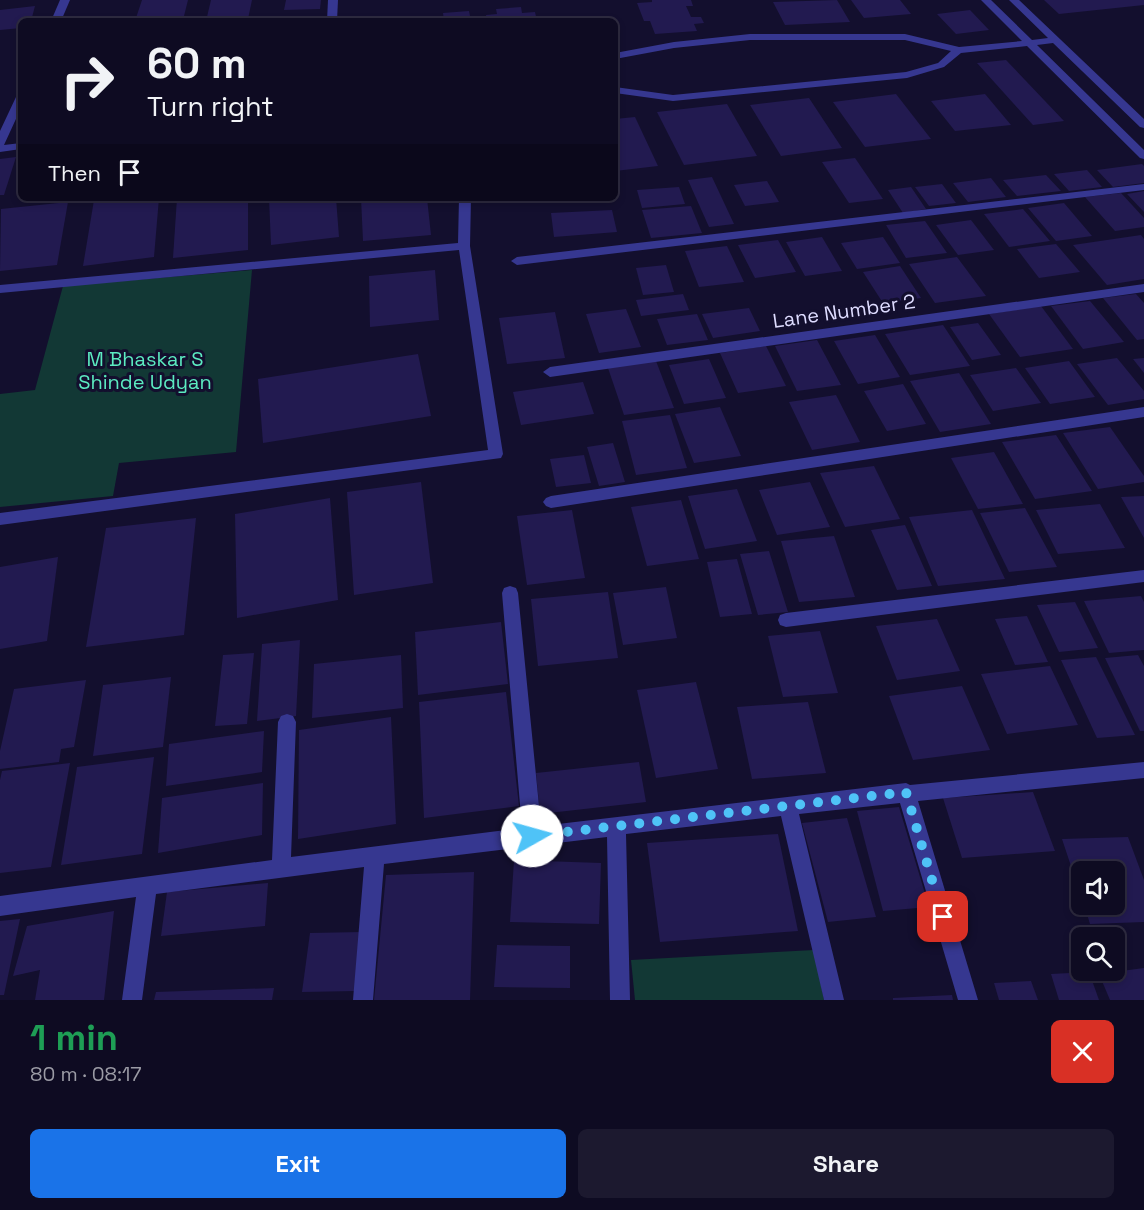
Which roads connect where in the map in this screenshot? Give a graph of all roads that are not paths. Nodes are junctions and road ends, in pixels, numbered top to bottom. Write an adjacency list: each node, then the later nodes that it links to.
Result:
1 (65, 0): 5 (street)
2 (333, 0): 6 (street)
3 (986, 0): 8 (street)
4 (1014, 0): 7 (street)
5 (57, 18)
6 (332, 18)
7 (1056, 40): 8 (street); 13 (street)
8 (1030, 43): 9 (street); 17 (street)
9 (958, 50): 10 (street); 11 (street)
10 (618, 55)
11 (618, 90)
12 (18, 104): 14 (street)
13 (1144, 125)
14 (0, 143)
15 (18, 146): 16 (street)
16 (0, 149)
17 (1144, 156)
18 (1144, 187): 21 (street)
19 (465, 201): 20 (street)
20 (464, 246): 23 (street); 27 (street)
21 (517, 261)
22 (1144, 288): 24 (street, Lane Number 2)
23 (0, 289)
24 (550, 372)
25 (1144, 411): 26 (street)
26 (551, 502)
27 (0, 519)
28 (1144, 576): 30 (street)
29 (510, 593): 36 (street)
30 (786, 620)
31 (287, 722): 38 (street)
32 (1144, 770): 33 (street)
33 (906, 792): 34 (street); 45 (street)
34 (788, 806): 35 (street); 44 (street)
35 (616, 826): 36 (street); 43 (street)
36 (532, 836): 37 (street)
37 (375, 856): 38 (street); 42 (street)
38 (281, 868): 39 (street)
39 (147, 885): 40 (street); 41 (street)
40 (0, 906)
41 (132, 1000)
42 (363, 1000)
43 (620, 1000)
44 (834, 1000)
45 (968, 1000)

